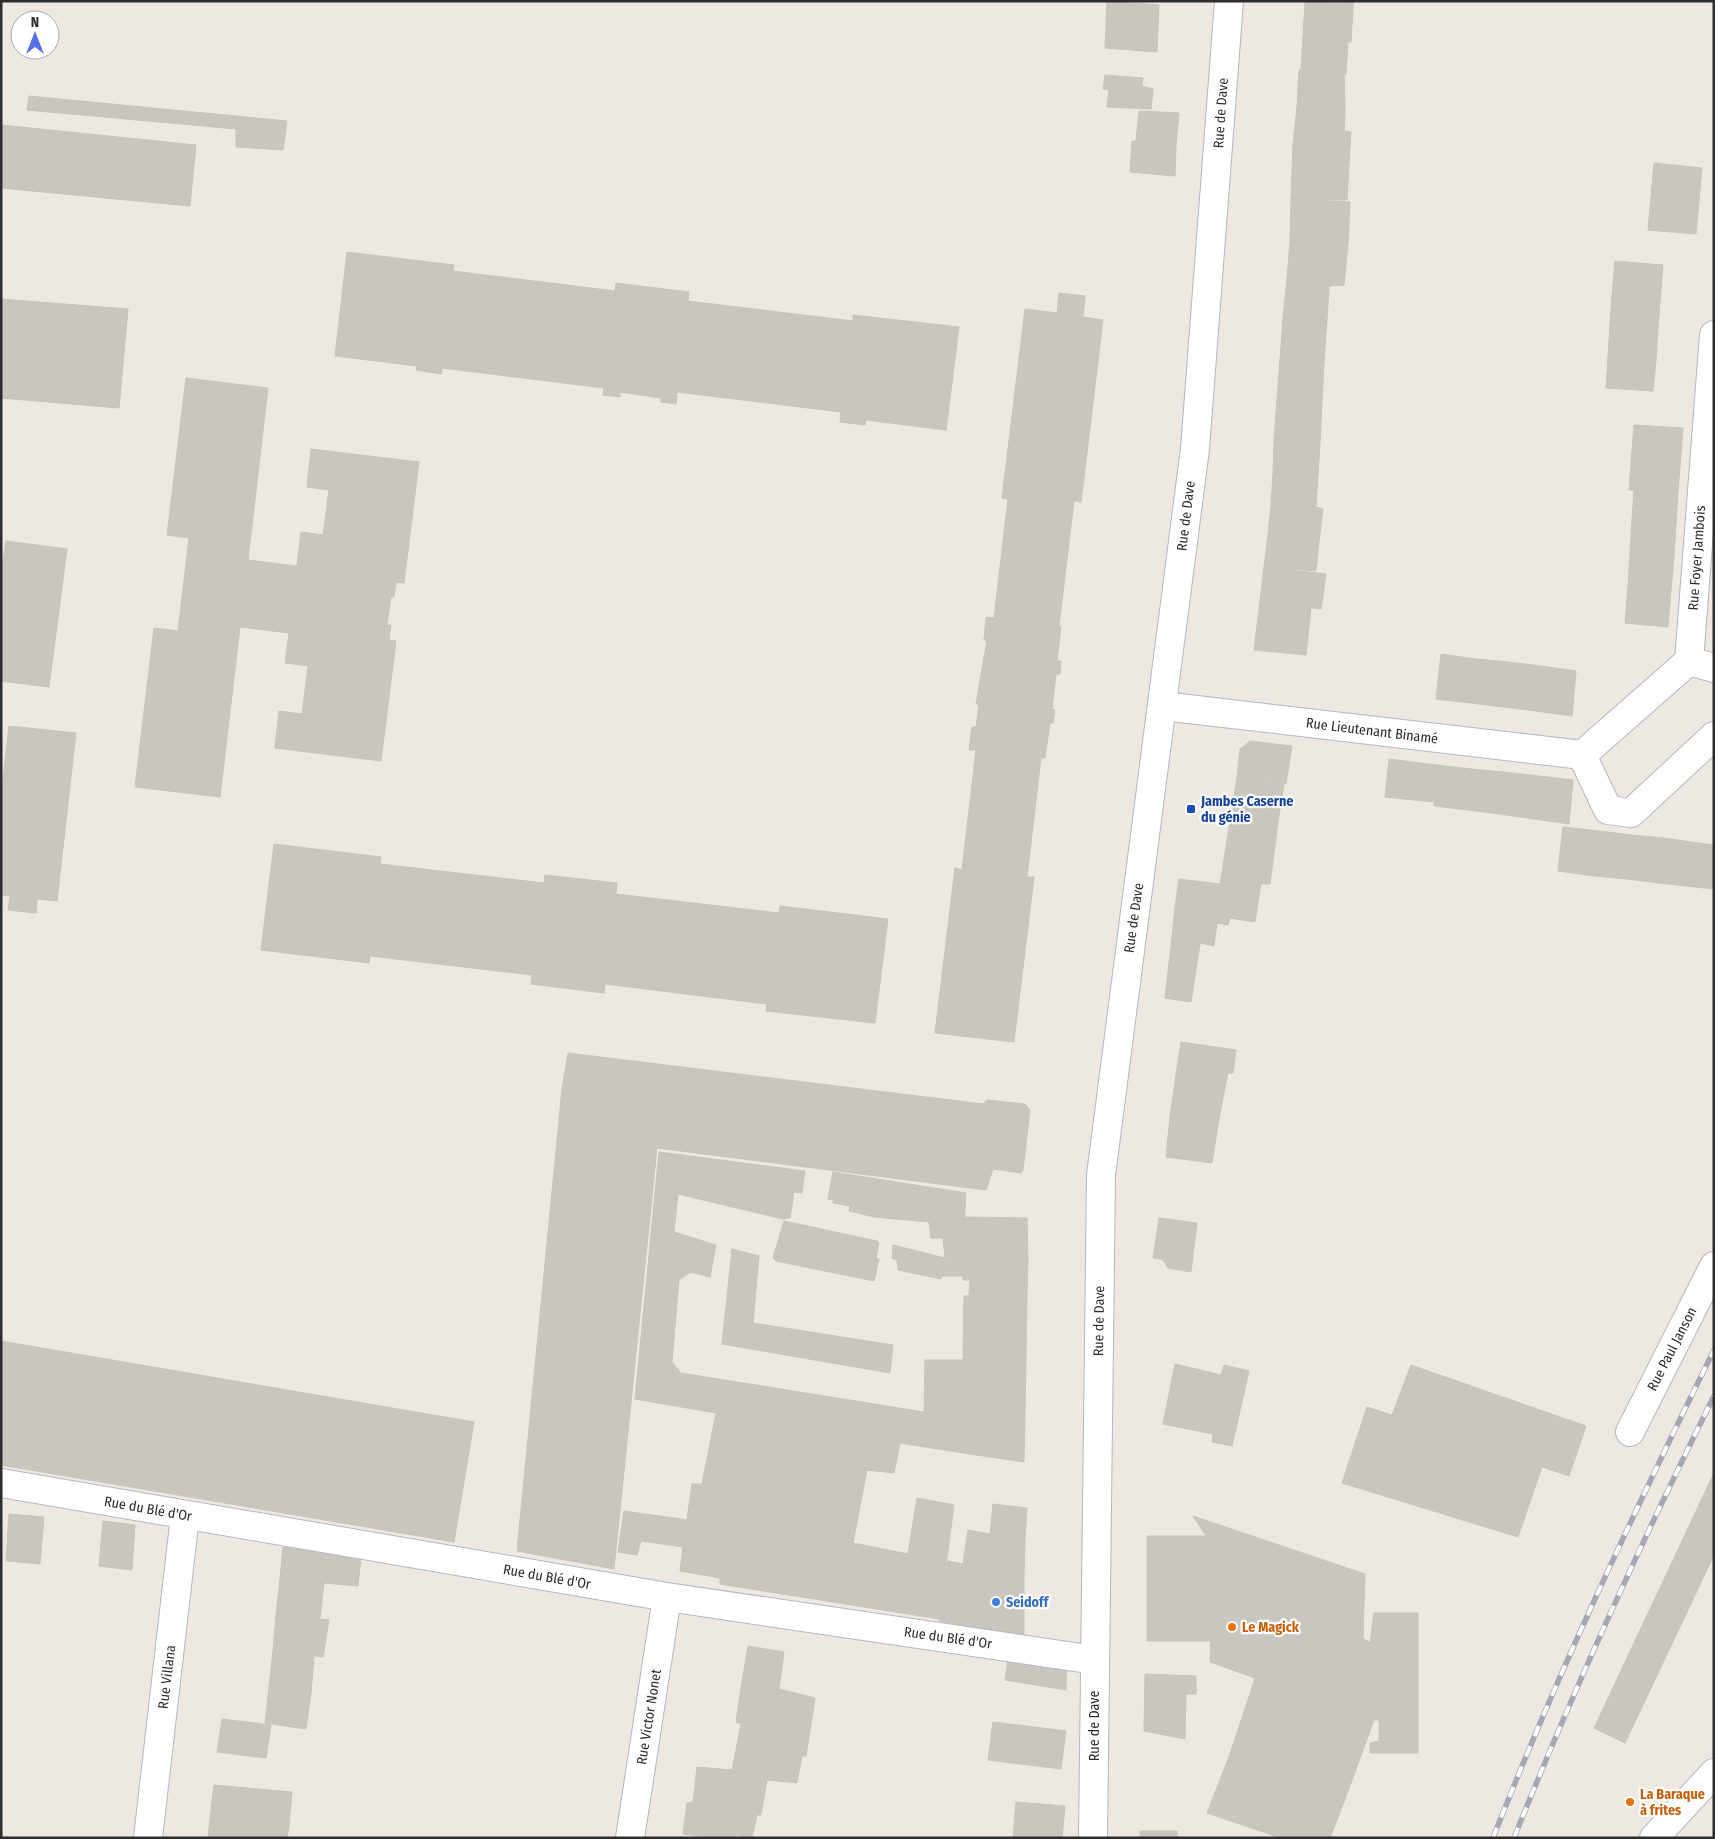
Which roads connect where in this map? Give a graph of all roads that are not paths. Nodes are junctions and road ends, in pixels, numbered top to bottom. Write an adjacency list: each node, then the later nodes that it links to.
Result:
1 (1229, 1): 4 (street, Rue de Dave)
2 (1714, 335): 3 (street, Rue Foyer Jambois)
3 (1701, 665): 6 (street)
4 (1163, 706): 6 (street, Rue Lieutenant Binamé); 12 (street, Rue de Dave)
5 (1714, 736): 6 (street)
6 (1582, 755)
7 (1714, 1266): 8 (street, Rue Paul Janson)
8 (1630, 1432)
9 (1, 1483): 10 (street, Rue du Blé d'Or)
10 (185, 1516): 11 (street, Rue du Blé d'Or); 14 (street, Rue Villana)
11 (667, 1597): 12 (street, Rue du Blé d'Or); 15 (street, Rue Victor Nonet)
12 (1095, 1660): 16 (street, Rue de Dave)
13 (1714, 1773): 17 (street)
14 (148, 1838)
15 (630, 1838)
16 (1094, 1838)
17 (1654, 1838)

